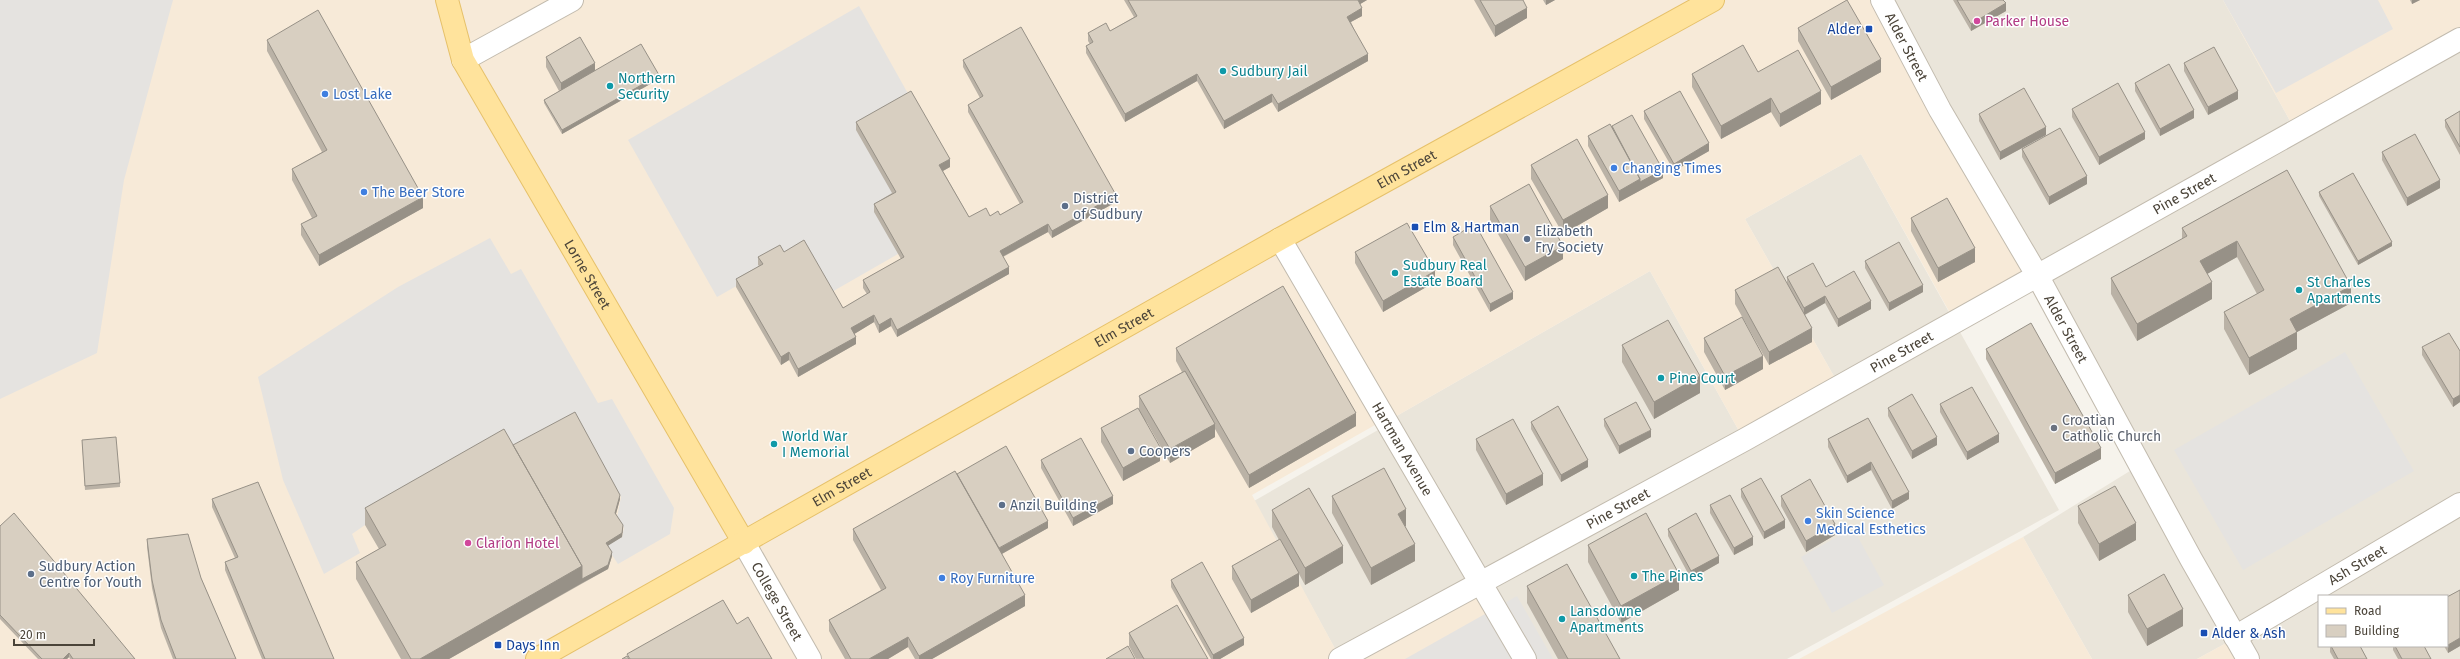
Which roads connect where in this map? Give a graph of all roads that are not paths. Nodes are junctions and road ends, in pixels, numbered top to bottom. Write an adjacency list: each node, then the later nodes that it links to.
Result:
1 (447, 0): 6 (main road, Lorne Street)
2 (572, 0): 6 (street)
3 (1713, 0): 7 (main road, Elm Street)
4 (1882, 0): 8 (street, Alder Street)
5 (2460, 39): 8 (street, Pine Street)
6 (463, 60): 10 (main road, Lorne Street)
7 (1280, 239): 10 (main road, Elm Street); 11 (street, Hartman Avenue)
8 (2037, 276): 11 (street, Pine Street); 12 (street, Alder Street)
9 (2460, 504): 12 (street, Ash Street)
10 (744, 542): 13 (main road, Elm Street); 14 (street, College Street)
11 (1481, 582): 15 (street, Pine Street); 16 (street, Hartman Avenue)
12 (2234, 638): 17 (street, Alder Street)
13 (537, 659)
14 (810, 659)
15 (1340, 659)
16 (1525, 659)
17 (2248, 659)

